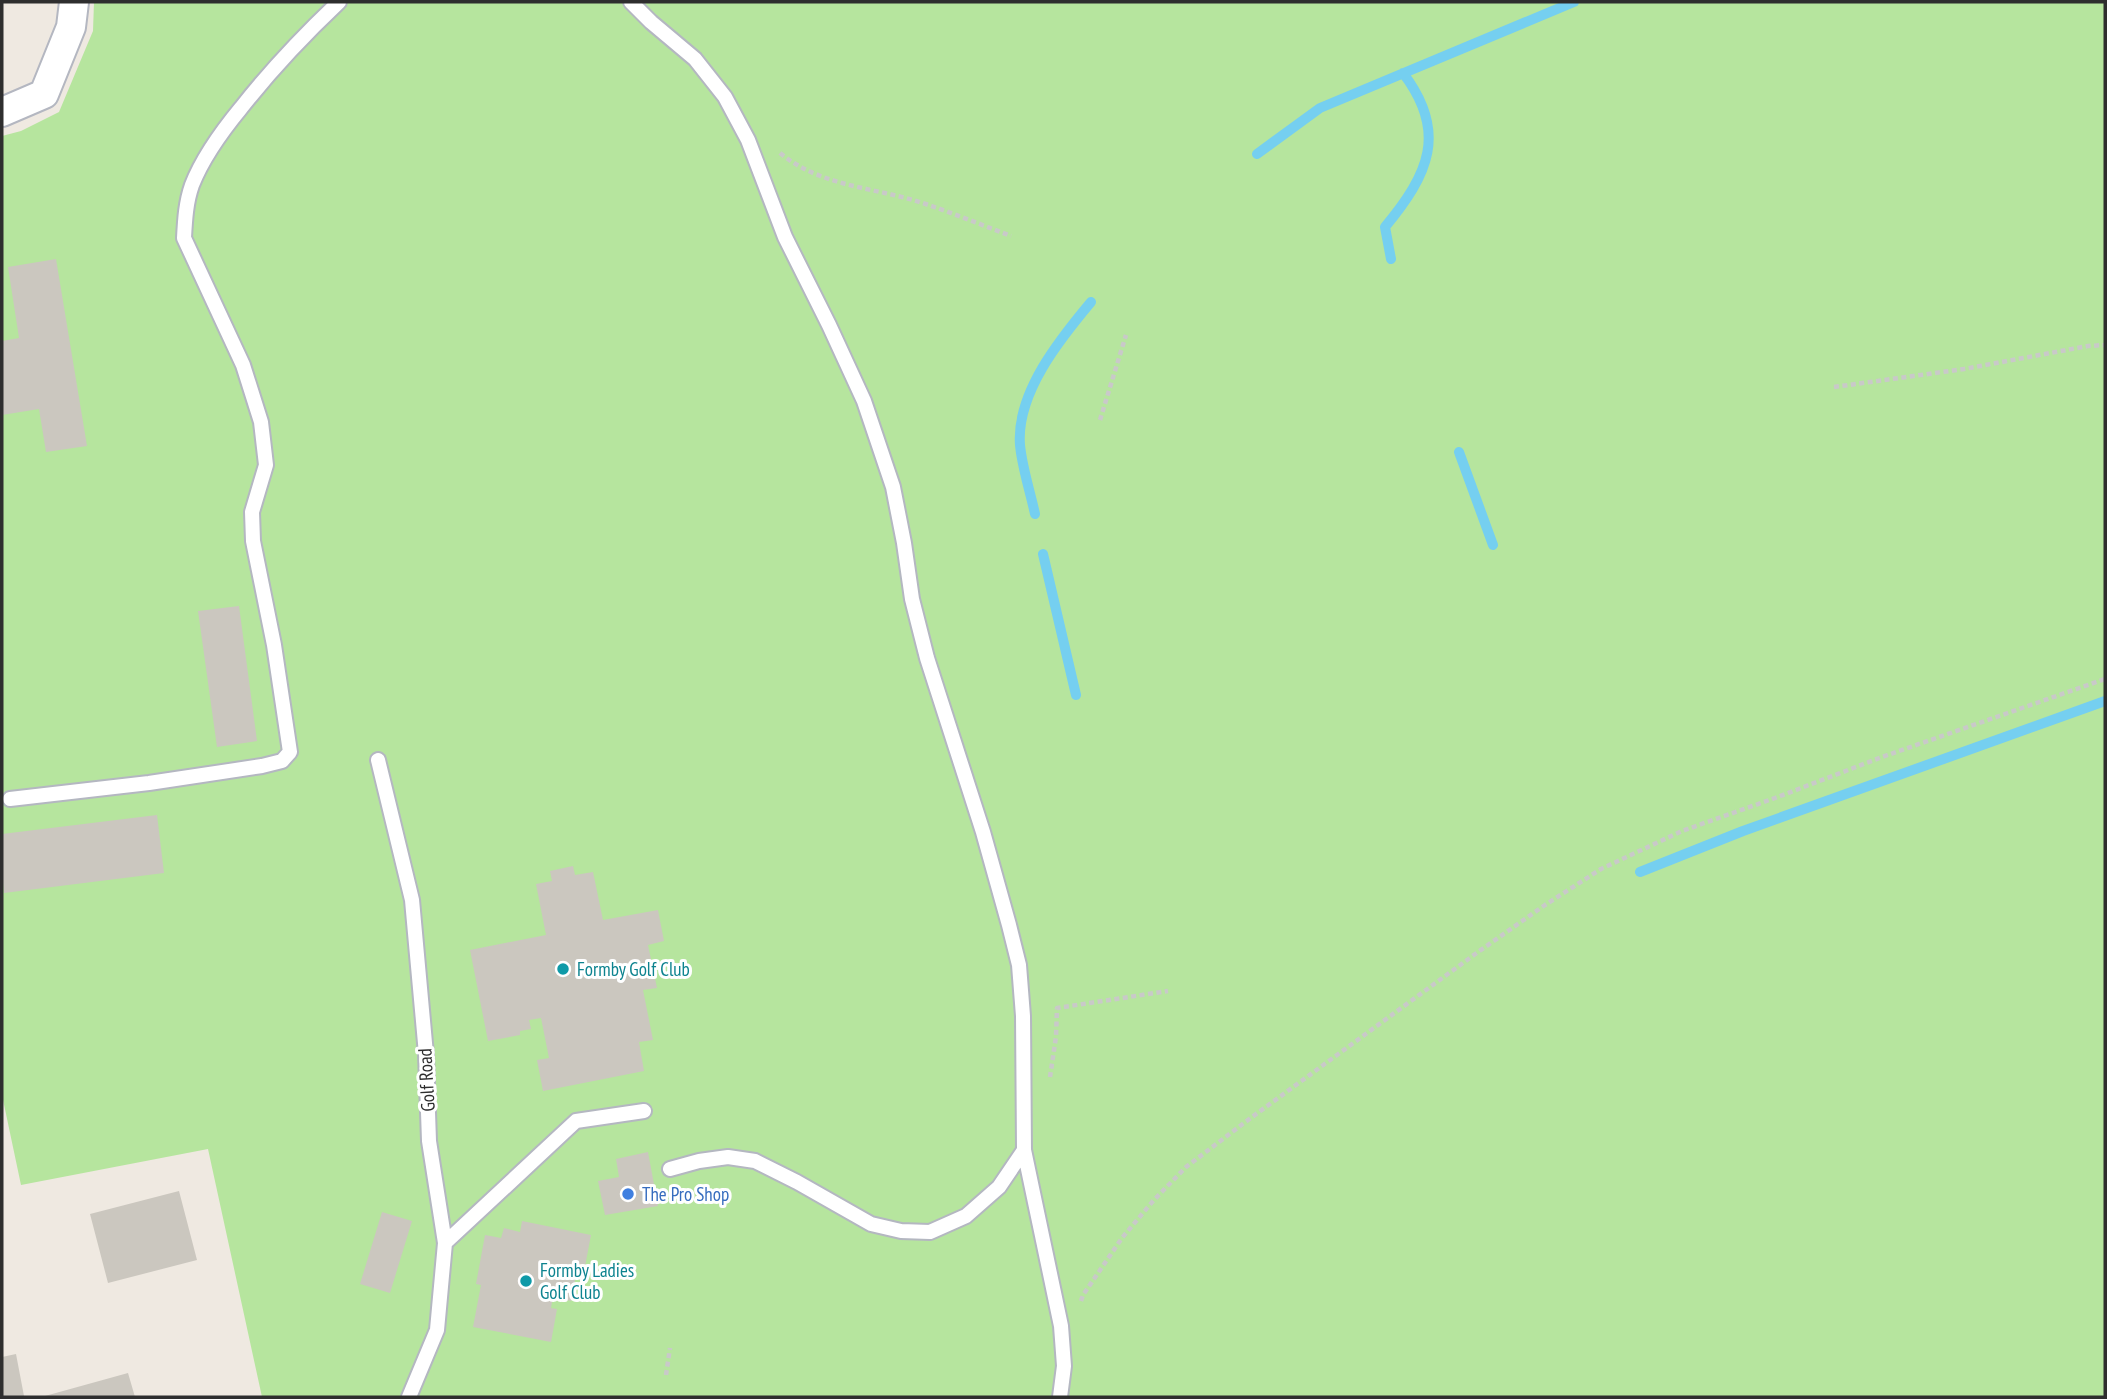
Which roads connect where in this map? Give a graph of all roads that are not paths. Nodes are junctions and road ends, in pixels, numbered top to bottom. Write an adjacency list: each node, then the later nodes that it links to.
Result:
1 (74, 2): 4 (street)
2 (340, 2): 6 (lane)
3 (631, 2): 8 (lane)
4 (2, 113)
5 (378, 760): 10 (lane, Golf Road)
6 (10, 799)
7 (644, 1111): 10 (lane)
8 (1024, 1150): 9 (lane); 12 (lane)
9 (670, 1169)
10 (445, 1243): 11 (lane, Golf Road)
11 (409, 1397)
12 (1060, 1397)

